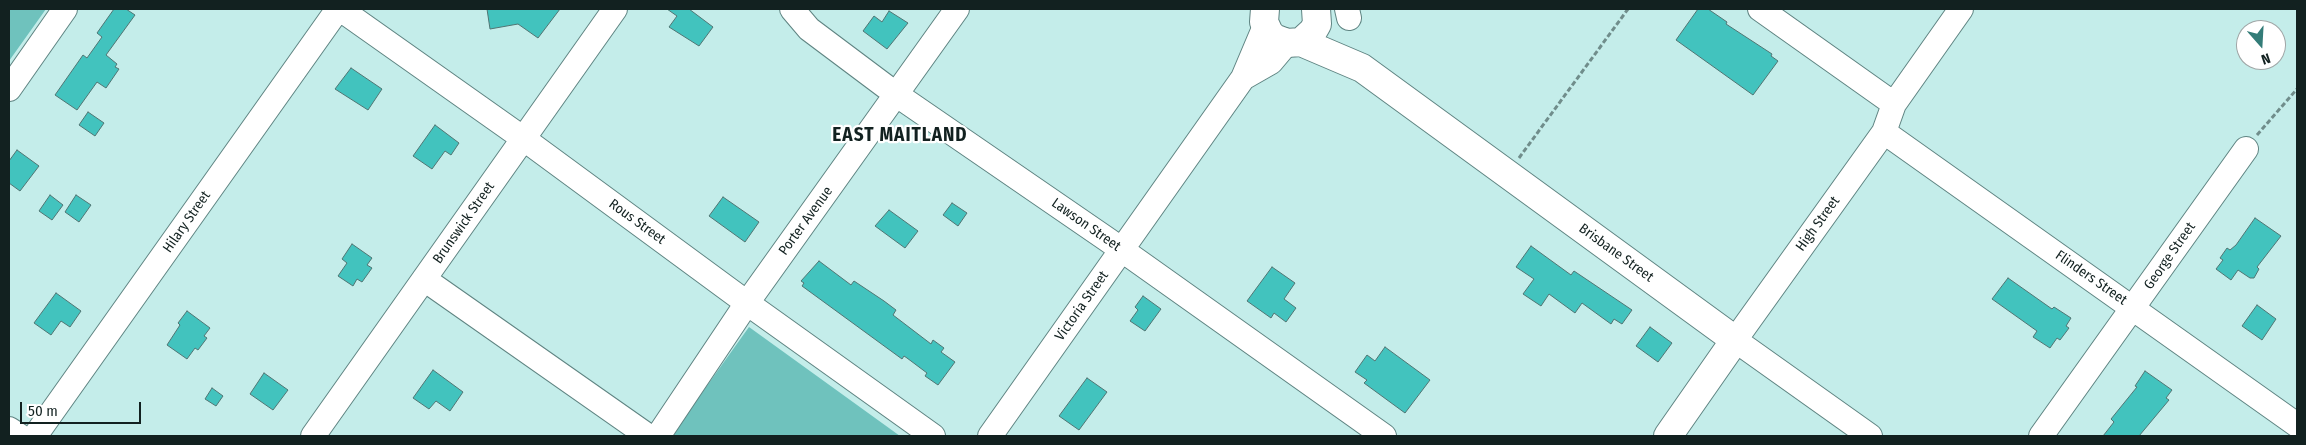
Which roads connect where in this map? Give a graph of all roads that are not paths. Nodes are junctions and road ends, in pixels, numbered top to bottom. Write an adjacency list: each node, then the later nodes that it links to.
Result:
1 (65, 9): 13 (street)
2 (339, 9): 17 (street, Rous Street); 27 (street, Hilary Street)
3 (615, 9): 17 (street, Brunswick Street)
4 (792, 9): 14 (street, Lawson Street)
5 (957, 9): 14 (street, Porter Avenue)
6 (1760, 9): 15 (street)
7 (1961, 9): 15 (street, High Street)
8 (1317, 12): 10 (main road); 11 (main road, Brisbane Street)
9 (1263, 15): 10 (main road, Brisbane Street); 12 (street, Victoria Street)
10 (1294, 43): 11 (main road, Brisbane Street); 12 (street, Victoria Street)
11 (1362, 68): 23 (main road, Brisbane Street)
12 (1243, 78): 19 (street, Victoria Street)
13 (9, 89)
14 (897, 95): 19 (street, Lawson Street); 21 (street, Porter Avenue)
15 (1894, 104): 16 (street, High Street)
16 (1884, 132): 22 (street, Flinders Street); 23 (street, High Street)
17 (524, 138): 20 (street, Brunswick Street); 21 (street, Rous Street)
18 (2246, 149): 22 (street, George Street)
19 (1122, 250): 32 (street, Victoria Street); 33 (street, Lawson Street)
20 (424, 279): 28 (street, Brunswick Street); 29 (street)
21 (747, 303): 30 (street, Porter Avenue); 31 (street, Rous Street)
22 (2133, 308): 24 (street, Flinders Street); 36 (street, George Street)
23 (1735, 340): 34 (main road, High Street); 35 (street, Brisbane Street)
24 (2297, 425)
25 (9, 429): 26 (street)
26 (20, 436)
27 (35, 436)
28 (312, 436)
29 (648, 436)
30 (658, 436)
31 (933, 436)
32 (990, 436)
33 (1384, 436)
34 (1668, 436)
35 (1870, 436)
36 (2041, 436)

